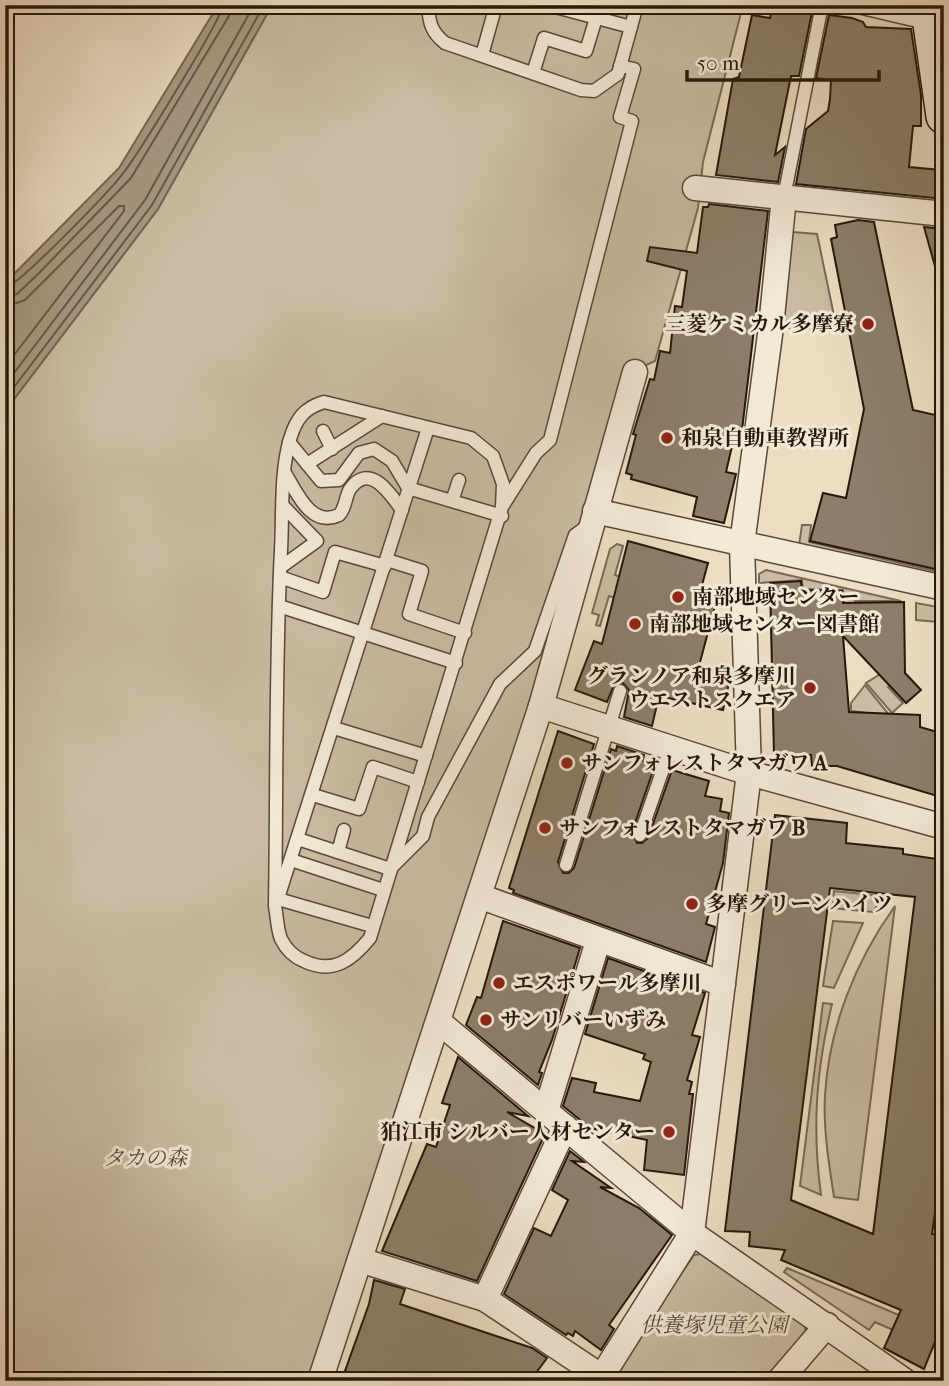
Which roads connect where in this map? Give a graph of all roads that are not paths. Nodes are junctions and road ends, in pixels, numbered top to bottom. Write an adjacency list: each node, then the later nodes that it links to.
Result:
1 (428, 5): 10 (lane)
2 (496, 5): 10 (lane)
3 (548, 5): 7 (lane)
4 (636, 5): 9 (lane)
5 (822, 5): 15 (lane)
6 (849, 5): 8 (lane)
7 (598, 12): 9 (lane); 12 (lane)
8 (932, 14): 13 (street)
9 (631, 27): 11 (lane)
10 (482, 55): 12 (lane)
11 (620, 66): 12 (lane); 30 (lane)
12 (533, 73)
13 (944, 117)
14 (695, 188): 15 (street)
15 (784, 197): 16 (street); 32 (street)
16 (944, 214)
17 (635, 372): 31 (street)
18 (382, 416): 19 (lane); 21 (lane); 22 (lane)
19 (428, 428): 26 (lane); 30 (lane)
20 (323, 431): 22 (lane)
21 (289, 442): 23 (lane); 24 (lane)
22 (332, 449): 23 (lane)
23 (307, 464): 26 (lane)
24 (285, 473): 28 (lane); 29 (lane)
25 (459, 480): 27 (lane)
26 (408, 488): 27 (lane); 29 (lane)
27 (452, 501): 30 (lane)
28 (284, 507): 34 (lane); 34 (lane)
29 (402, 510): 33 (lane)
30 (502, 511): 37 (lane)
31 (594, 517): 32 (street); 41 (street); 56 (lane)
32 (742, 544): 35 (street); 46 (street)
33 (386, 563): 34 (lane); 37 (lane); 38 (lane)
34 (280, 572): 36 (lane)
35 (944, 588)
36 (279, 606): 38 (lane); 59 (lane)
37 (465, 633): 39 (lane)
38 (364, 635): 39 (lane); 42 (lane)
39 (456, 663): 45 (lane)
40 (620, 691): 43 (lane)
41 (541, 706): 43 (street); 58 (street)
42 (334, 728): 45 (lane); 48 (lane)
43 (608, 729): 44 (street); 55 (lane)
44 (670, 749): 46 (street); 51 (lane)
45 (426, 756): 47 (lane)
46 (749, 773): 49 (street); 62 (street)
47 (418, 782): 48 (lane); 56 (lane)
48 (313, 795): 52 (lane)
49 (944, 827)
50 (344, 830): 53 (lane)
51 (640, 835)
52 (298, 839): 53 (lane); 54 (lane)
53 (338, 852): 56 (lane)
54 (291, 860): 57 (lane); 59 (lane)
55 (566, 864)
56 (390, 869): 57 (lane)
57 (383, 890): 60 (lane)
58 (479, 896): 61 (street); 63 (street)
59 (276, 902): 60 (lane); 60 (lane)
60 (372, 926)
61 (598, 940): 62 (street); 64 (street)
62 (723, 984): 66 (street)
63 (439, 1022): 64 (street); 67 (street)
64 (546, 1111): 65 (street)
65 (565, 1128): 66 (street); 68 (street)
66 (692, 1233): 69 (street); 70 (street)
67 (360, 1260): 68 (street); 71 (street)
68 (485, 1299): 70 (street)
69 (827, 1325): 72 (street); 73 (street)
70 (603, 1379)
71 (320, 1381)
72 (779, 1381)
73 (905, 1381)

